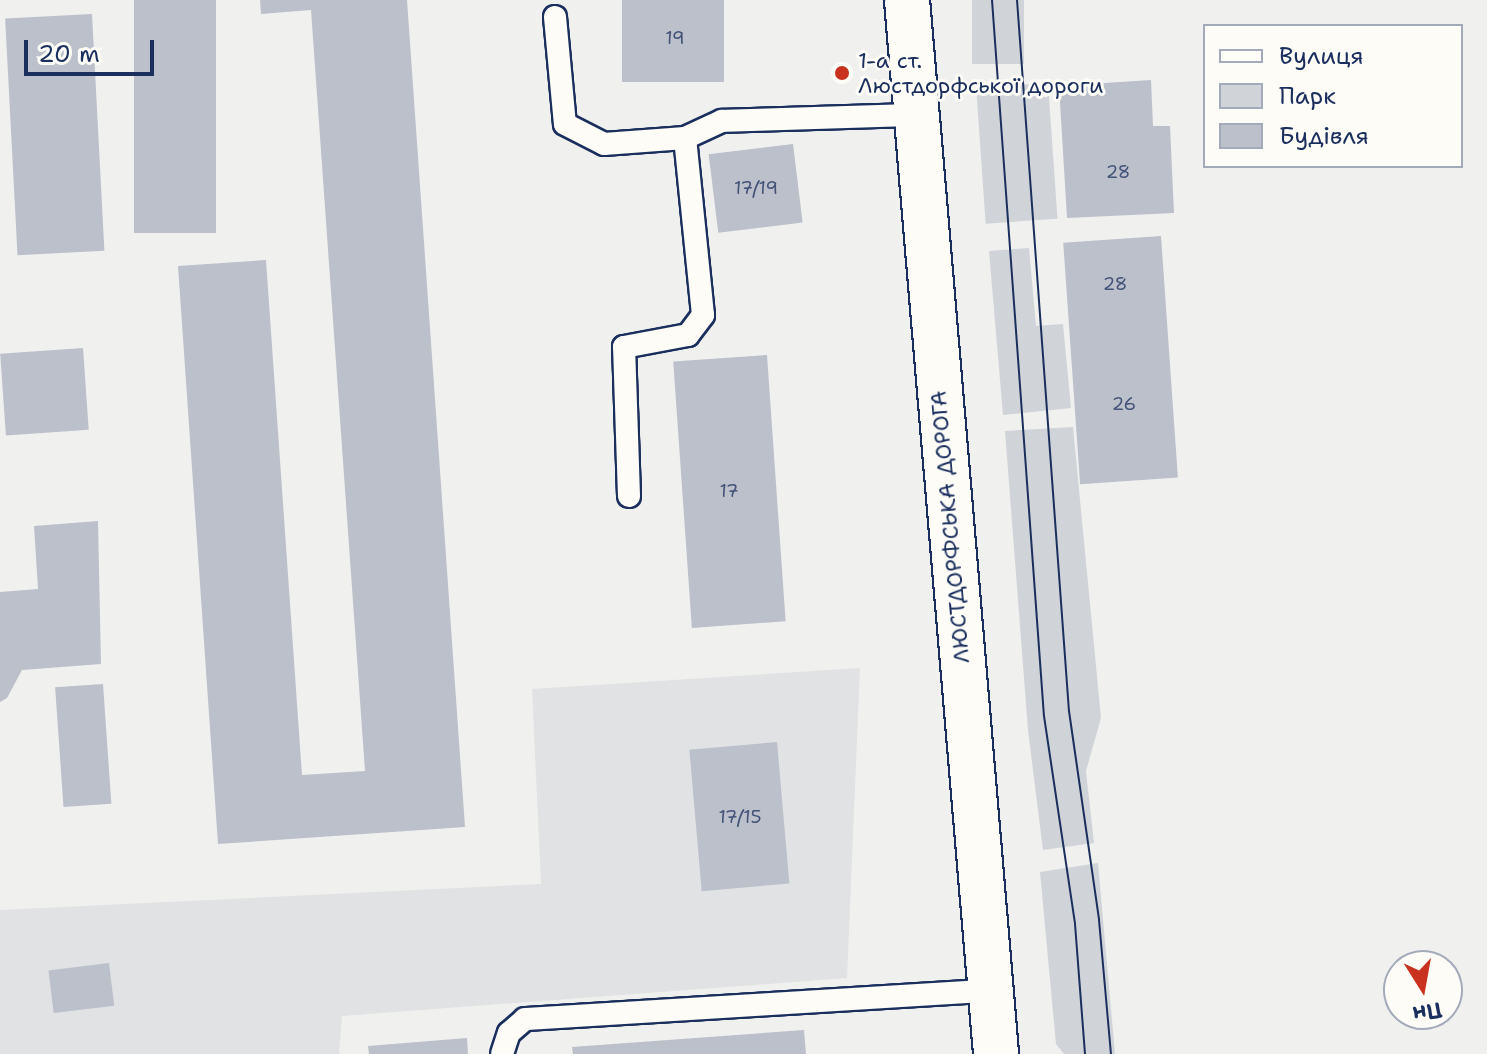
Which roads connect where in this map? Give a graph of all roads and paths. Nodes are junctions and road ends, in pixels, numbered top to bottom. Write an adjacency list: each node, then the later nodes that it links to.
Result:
1 (907, 0): 3 (main road, ЛЮСТДОРФСЬКА ДОРОГА)
2 (555, 17): 4 (lane)
3 (916, 115): 4 (lane); 6 (main road, ЛЮСТДОРФСЬКА ДОРОГА)
4 (685, 138): 5 (lane)
5 (629, 496)
6 (988, 991): 7 (lane); 8 (main road, ЛЮСТДОРФСЬКА ДОРОГА)
7 (502, 1054)
8 (996, 1054)

